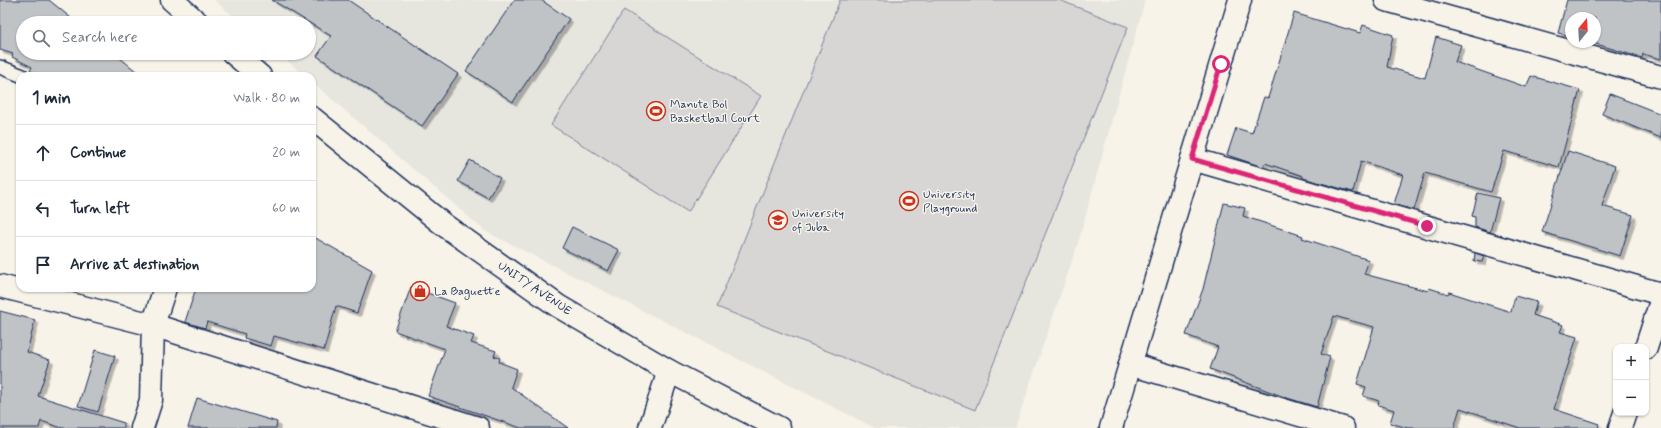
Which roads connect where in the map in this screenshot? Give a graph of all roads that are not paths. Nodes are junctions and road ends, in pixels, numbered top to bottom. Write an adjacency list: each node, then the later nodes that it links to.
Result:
1 (172, 0): 4 (street)
2 (1240, 0): 11 (street)
3 (1386, 0): 9 (street)
4 (190, 16)
5 (241, 60): 7 (street)
6 (0, 67): 8 (lane)
7 (255, 72)
8 (16, 73)
9 (1661, 77)
10 (316, 121): 21 (street, UNITY AVENUE)
11 (1192, 159): 16 (street); 20 (street)
12 (0, 286): 13 (street)
13 (16, 290)
14 (24, 292): 18 (street)
15 (164, 292): 18 (street)
16 (1661, 294)
17 (1661, 301): 19 (street)
18 (153, 325): 23 (street); 24 (street)
19 (1647, 344)
20 (1130, 364): 27 (street); 28 (street)
21 (669, 371): 25 (street); 26 (street, UNITY AVENUE)
22 (1624, 416): 29 (street)
23 (142, 428)
24 (478, 428)
25 (650, 428)
26 (779, 428)
27 (1111, 428)
28 (1343, 428)
29 (1620, 428)

